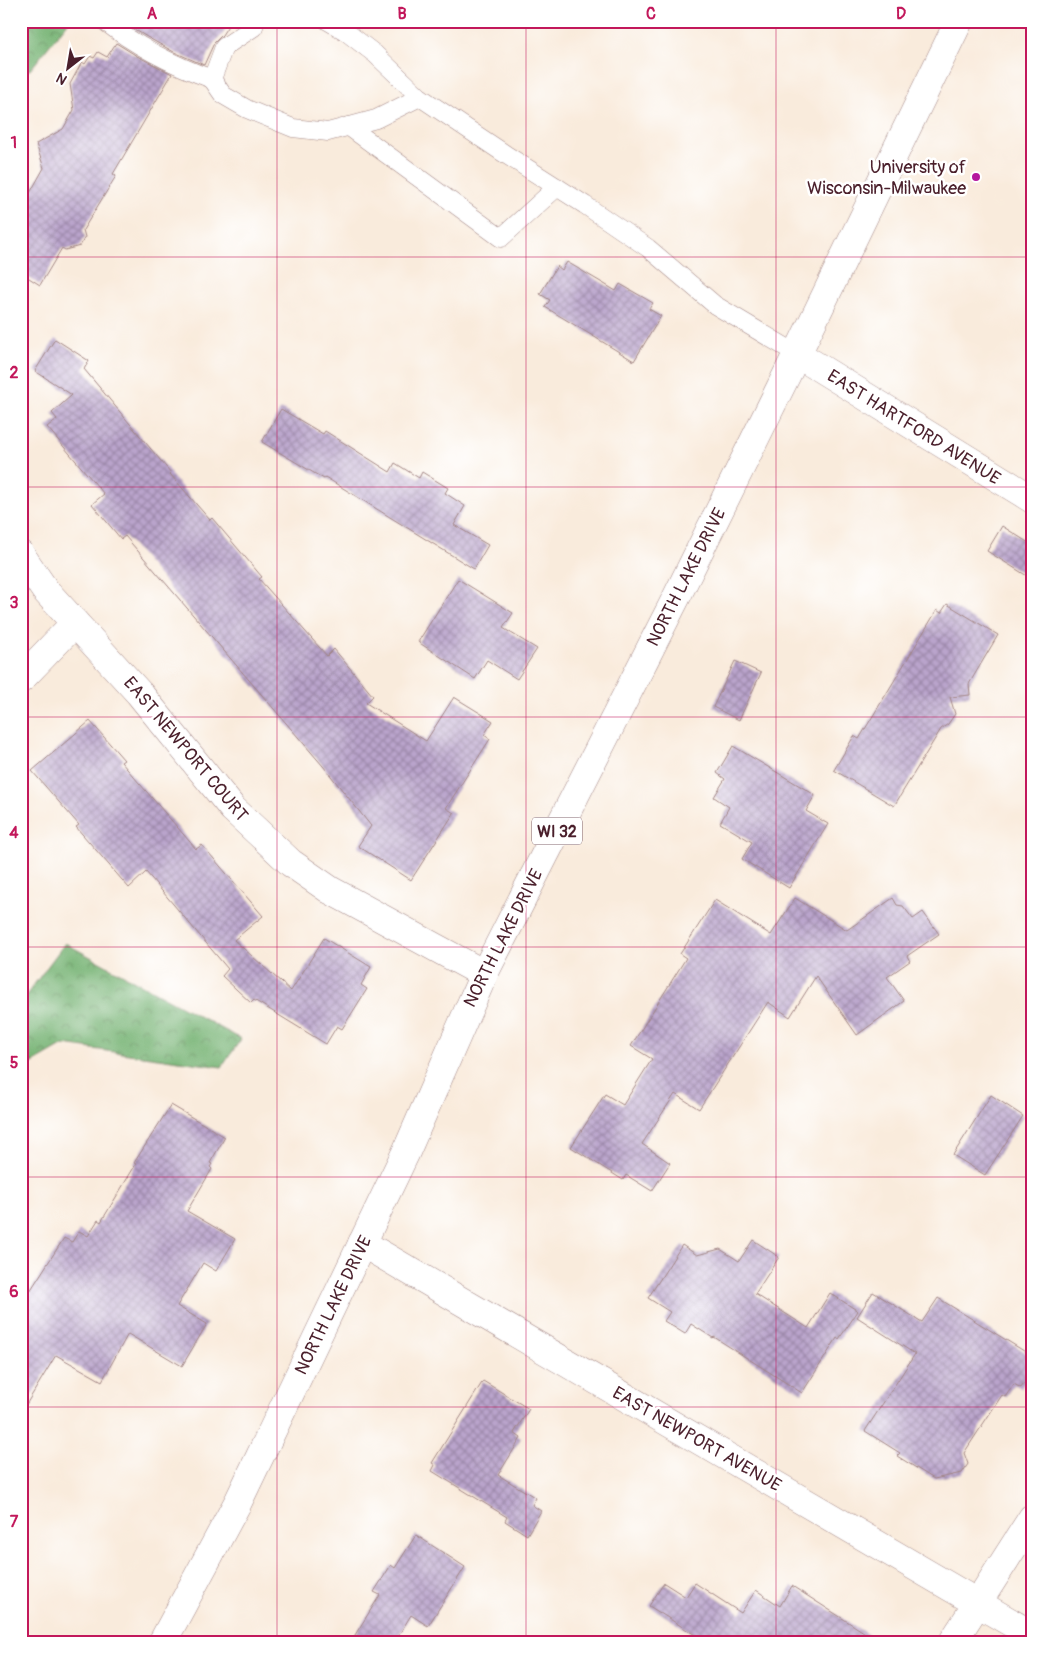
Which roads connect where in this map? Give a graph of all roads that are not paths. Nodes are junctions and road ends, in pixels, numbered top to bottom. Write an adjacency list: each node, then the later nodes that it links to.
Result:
1 (104, 21): 5 (lane)
2 (328, 21): 6 (lane)
3 (959, 21): 9 (street, NORTH LAKE DRIVE / WI 32)
4 (254, 27): 5 (lane)
5 (212, 79): 7 (lane)
6 (420, 97): 7 (lane); 8 (lane)
7 (348, 126): 8 (lane)
8 (556, 187): 9 (lane)
9 (797, 354): 10 (street, EAST HARTFORD AVENUE); 14 (street, NORTH LAKE DRIVE / WI 32)
10 (1032, 499)
11 (21, 555): 12 (street, EAST NEWPORT COURT)
12 (75, 624): 13 (street); 14 (street, EAST NEWPORT COURT)
13 (21, 679)
14 (484, 974): 15 (street, NORTH LAKE DRIVE / WI 32)
15 (362, 1244): 17 (street, EAST NEWPORT AVENUE); 19 (street, NORTH LAKE DRIVE / WI 32)
16 (1032, 1518): 17 (street)
17 (977, 1604): 18 (street, EAST NEWPORT AVENUE); 20 (street)
18 (1032, 1635)
19 (162, 1643)
20 (952, 1643)

